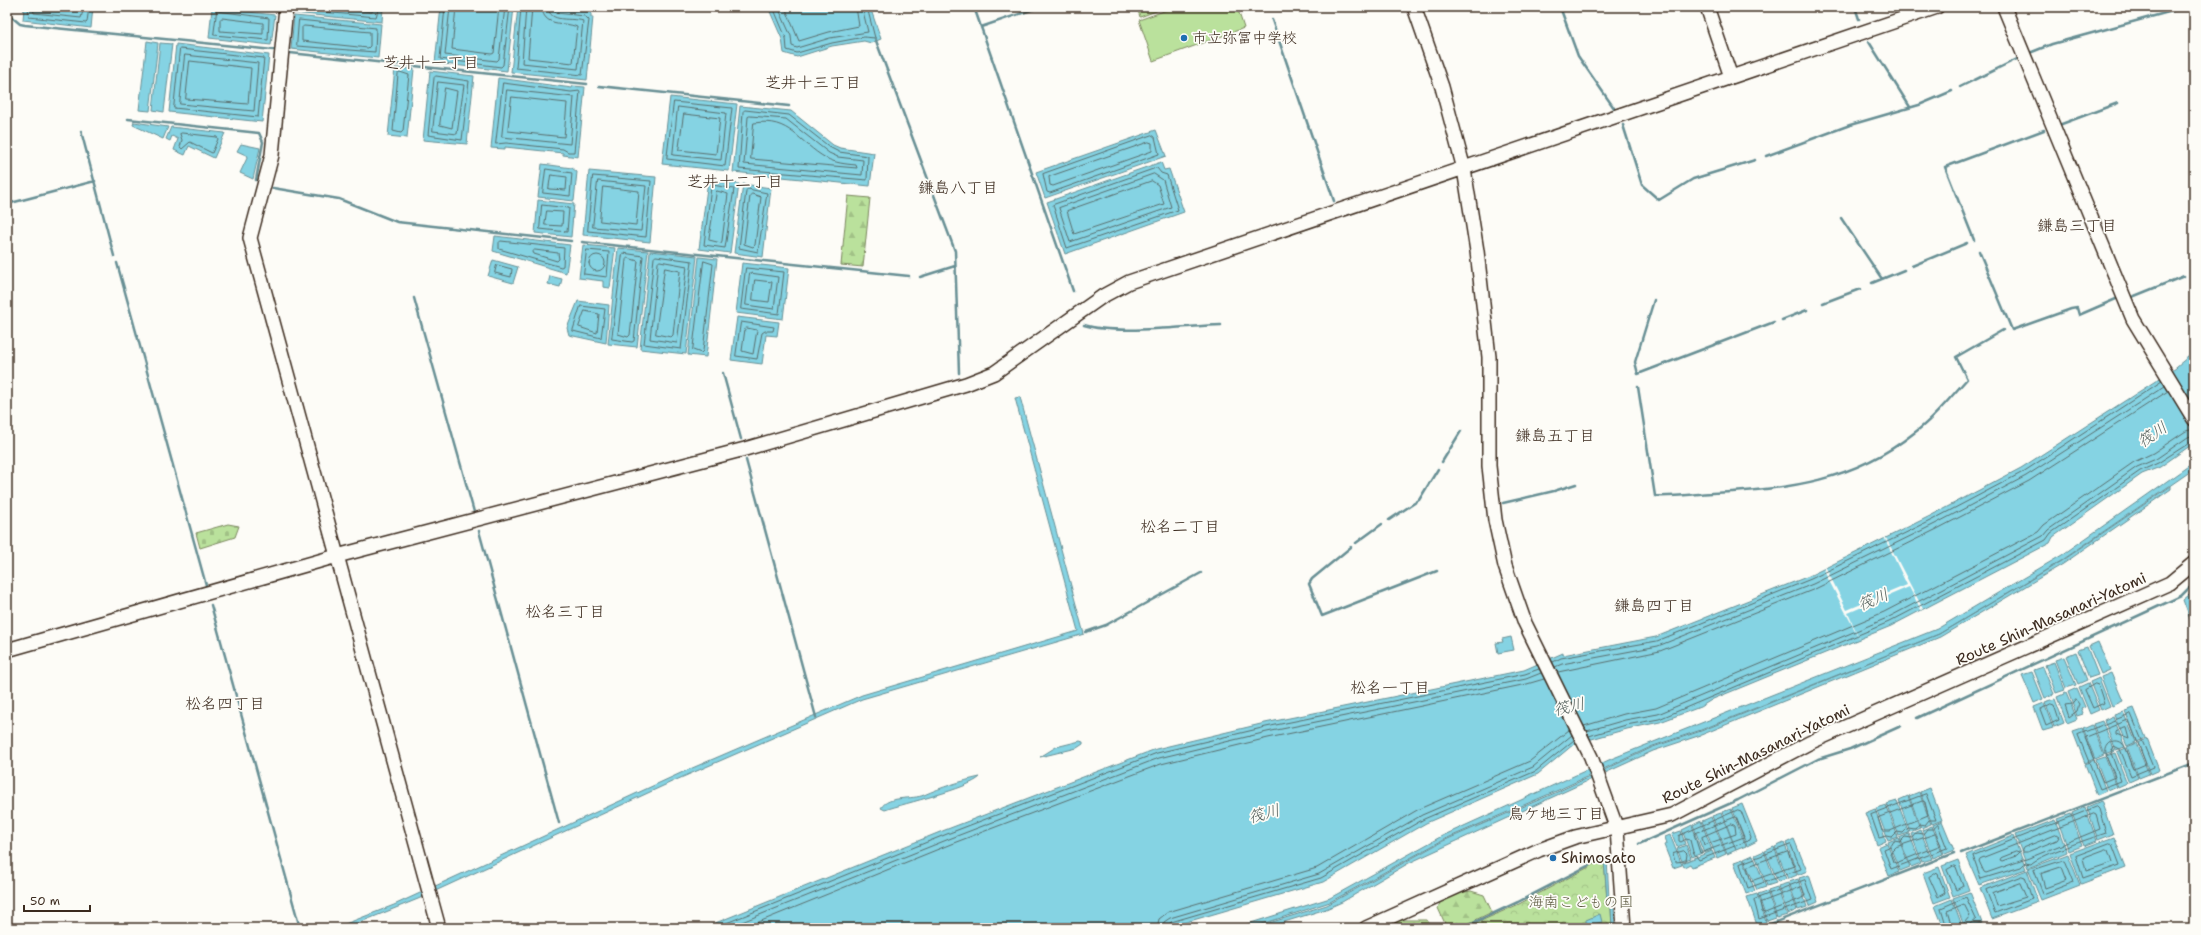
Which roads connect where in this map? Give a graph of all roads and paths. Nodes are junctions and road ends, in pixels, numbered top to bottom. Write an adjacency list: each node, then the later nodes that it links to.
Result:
1 (286, 7): 9 (street)
2 (1414, 7): 7 (street)
3 (1707, 7): 6 (street)
4 (1937, 7): 6 (street)
5 (2004, 7): 8 (street)
6 (1731, 77): 7 (street)
7 (1464, 169): 9 (street); 12 (street)
8 (2194, 419)
9 (337, 556): 11 (street); 13 (street)
10 (2194, 563): 12 (street, Route Shin-Masanari-Yatomi)
11 (7, 650)
12 (1617, 829): 14 (street, Route Shin-Masanari-Yatomi); 15 (street)
13 (439, 928)
14 (1366, 928)
15 (1624, 928)

